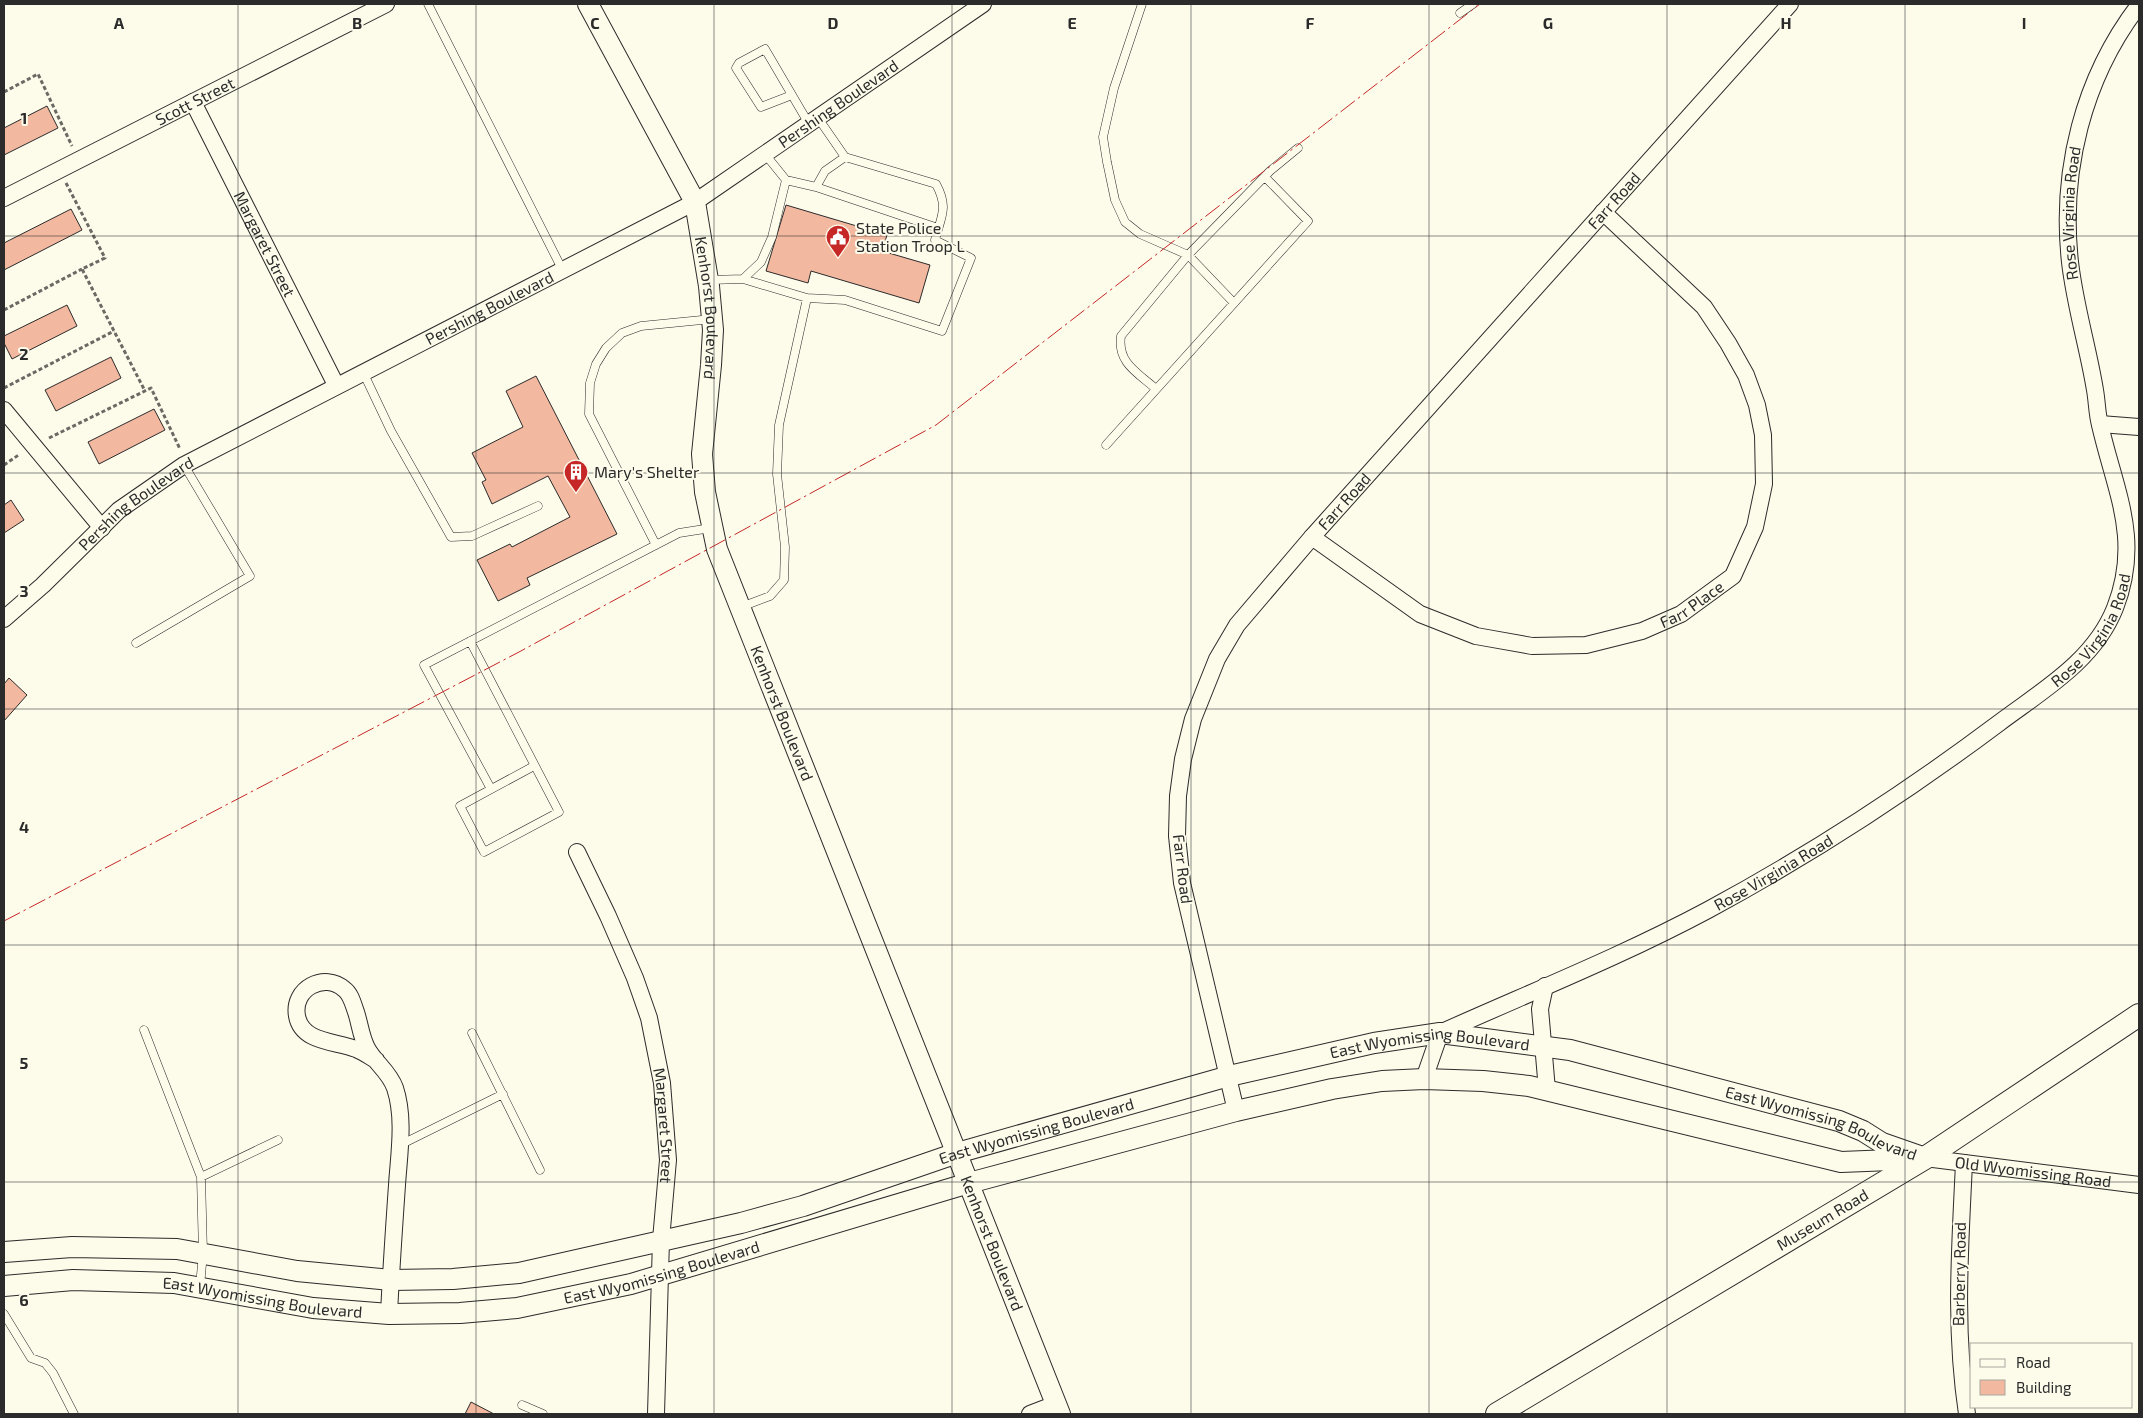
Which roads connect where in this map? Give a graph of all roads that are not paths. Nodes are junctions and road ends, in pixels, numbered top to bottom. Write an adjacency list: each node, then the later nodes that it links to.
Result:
1 (386, 4): 11 (street, Scott Street)
2 (428, 4): 24 (lane)
3 (588, 4): 20 (street, Kenhorst Boulevard)
4 (983, 4): 12 (street, Pershing Boulevard)
5 (1142, 4): 23 (lane)
6 (1473, 4): 9 (lane)
7 (1790, 4): 21 (street, Farr Road)
8 (2139, 4): 34 (street, Rose Virginia Road)
9 (1460, 13)
10 (792, 95): 10 (lane); 12 (lane)
11 (193, 102): 19 (street, Scott Street); 31 (street, Margaret Street)
12 (814, 121): 14 (street, Pershing Boulevard); 15 (lane)
13 (1298, 148): 16 (lane)
14 (765, 154): 17 (lane); 20 (street, Pershing Boulevard)
15 (845, 157): 18 (lane); 22 (lane)
16 (1265, 177): 23 (lane); 28 (lane)
17 (786, 180): 18 (lane); 25 (lane)
18 (816, 187): 22 (lane)
19 (4, 198)
20 (695, 202): 24 (street, Pershing Boulevard); 26 (street, Kenhorst Boulevard)
21 (1603, 212): 41 (street, Farr Road); 41 (street, Farr Place)
22 (938, 228): 27 (lane)
23 (1188, 255): 28 (lane); 32 (lane)
24 (562, 269): 30 (street, Pershing Boulevard)
25 (742, 278): 26 (lane); 27 (lane)
26 (708, 280): 29 (street, Kenhorst Boulevard)
27 (807, 298): 43 (lane)
28 (1234, 303): 32 (lane)
29 (712, 319): 40 (street, Kenhorst Boulevard); 42 (lane)
30 (362, 372): 31 (street, Pershing Boulevard); 38 (lane)
31 (336, 386): 37 (street, Pershing Boulevard)
32 (1156, 389): 36 (lane)
33 (4, 410): 39 (street)
34 (2100, 424): 35 (street); 50 (street, Rose Virginia Road)
35 (2139, 427)
36 (1106, 445)
37 (184, 465): 39 (street, Pershing Boulevard); 46 (lane)
38 (538, 506)
39 (102, 528): 44 (street, Pershing Boulevard)
40 (712, 528): 42 (lane); 43 (street, Kenhorst Boulevard)
41 (1312, 537): 57 (street, Farr Road)
42 (656, 545): 45 (lane)
43 (739, 607): 64 (street, Kenhorst Boulevard)
44 (4, 619)
45 (470, 641): 47 (lane); 48 (lane)
46 (136, 643)
47 (534, 766): 48 (lane); 48 (lane)
48 (491, 789)
49 (577, 852): 71 (street, Margaret Street)
50 (1546, 986): 54 (street, Rose Virginia Road); 55 (street)
51 (2139, 1015): 65 (main road, Museum Road)
52 (144, 1030): 68 (lane)
53 (472, 1033): 60 (lane)
54 (1440, 1033): 55 (street, East Wyomissing Boulevard); 57 (street, East Wyomissing Boulevard); 58 (street)
55 (1544, 1046): 59 (street); 65 (street, East Wyomissing Boulevard)
56 (376, 1060): 56 (street); 63 (street)
57 (1229, 1076): 61 (street, Farr Road); 64 (street, East Wyomissing Boulevard)
58 (1424, 1079): 59 (street, East Wyomissing Boulevard); 61 (street, East Wyomissing Boulevard)
59 (1548, 1090): 65 (street, East Wyomissing Boulevard)
60 (503, 1094): 63 (lane); 67 (lane)
61 (1236, 1111): 69 (street, East Wyomissing Boulevard)
62 (278, 1140): 68 (lane)
63 (400, 1145): 75 (street)
64 (957, 1153): 69 (street, Kenhorst Boulevard); 71 (street, East Wyomissing Boulevard)
65 (1926, 1158): 66 (street, Old Wyomissing Road); 86 (main road, Museum Road)
66 (1964, 1163): 70 (street, Old Wyomissing Road); 87 (street, Barberry Road)
67 (540, 1170)
68 (201, 1176): 73 (lane)
69 (969, 1183): 74 (street, East Wyomissing Boulevard); 81 (street, Kenhorst Boulevard)
70 (2139, 1185)
71 (661, 1240): 74 (street, Margaret Street); 75 (street, East Wyomissing Boulevard)
72 (4, 1252): 73 (street, East Wyomissing Boulevard)
73 (203, 1253): 75 (street, East Wyomissing Boulevard); 77 (lane)
74 (660, 1274): 79 (street, East Wyomissing Boulevard); 84 (street, Margaret Street)
75 (391, 1280): 79 (street)
76 (4, 1286): 77 (street, East Wyomissing Boulevard)
77 (200, 1286): 79 (street, East Wyomissing Boulevard)
78 (4, 1314): 82 (lane)
79 (389, 1314)
80 (522, 1405): 83 (lane)
81 (1058, 1409): 85 (street)
82 (74, 1414)
83 (541, 1414)
84 (656, 1414)
85 (1030, 1414)
86 (1497, 1414)
87 (1967, 1414)

